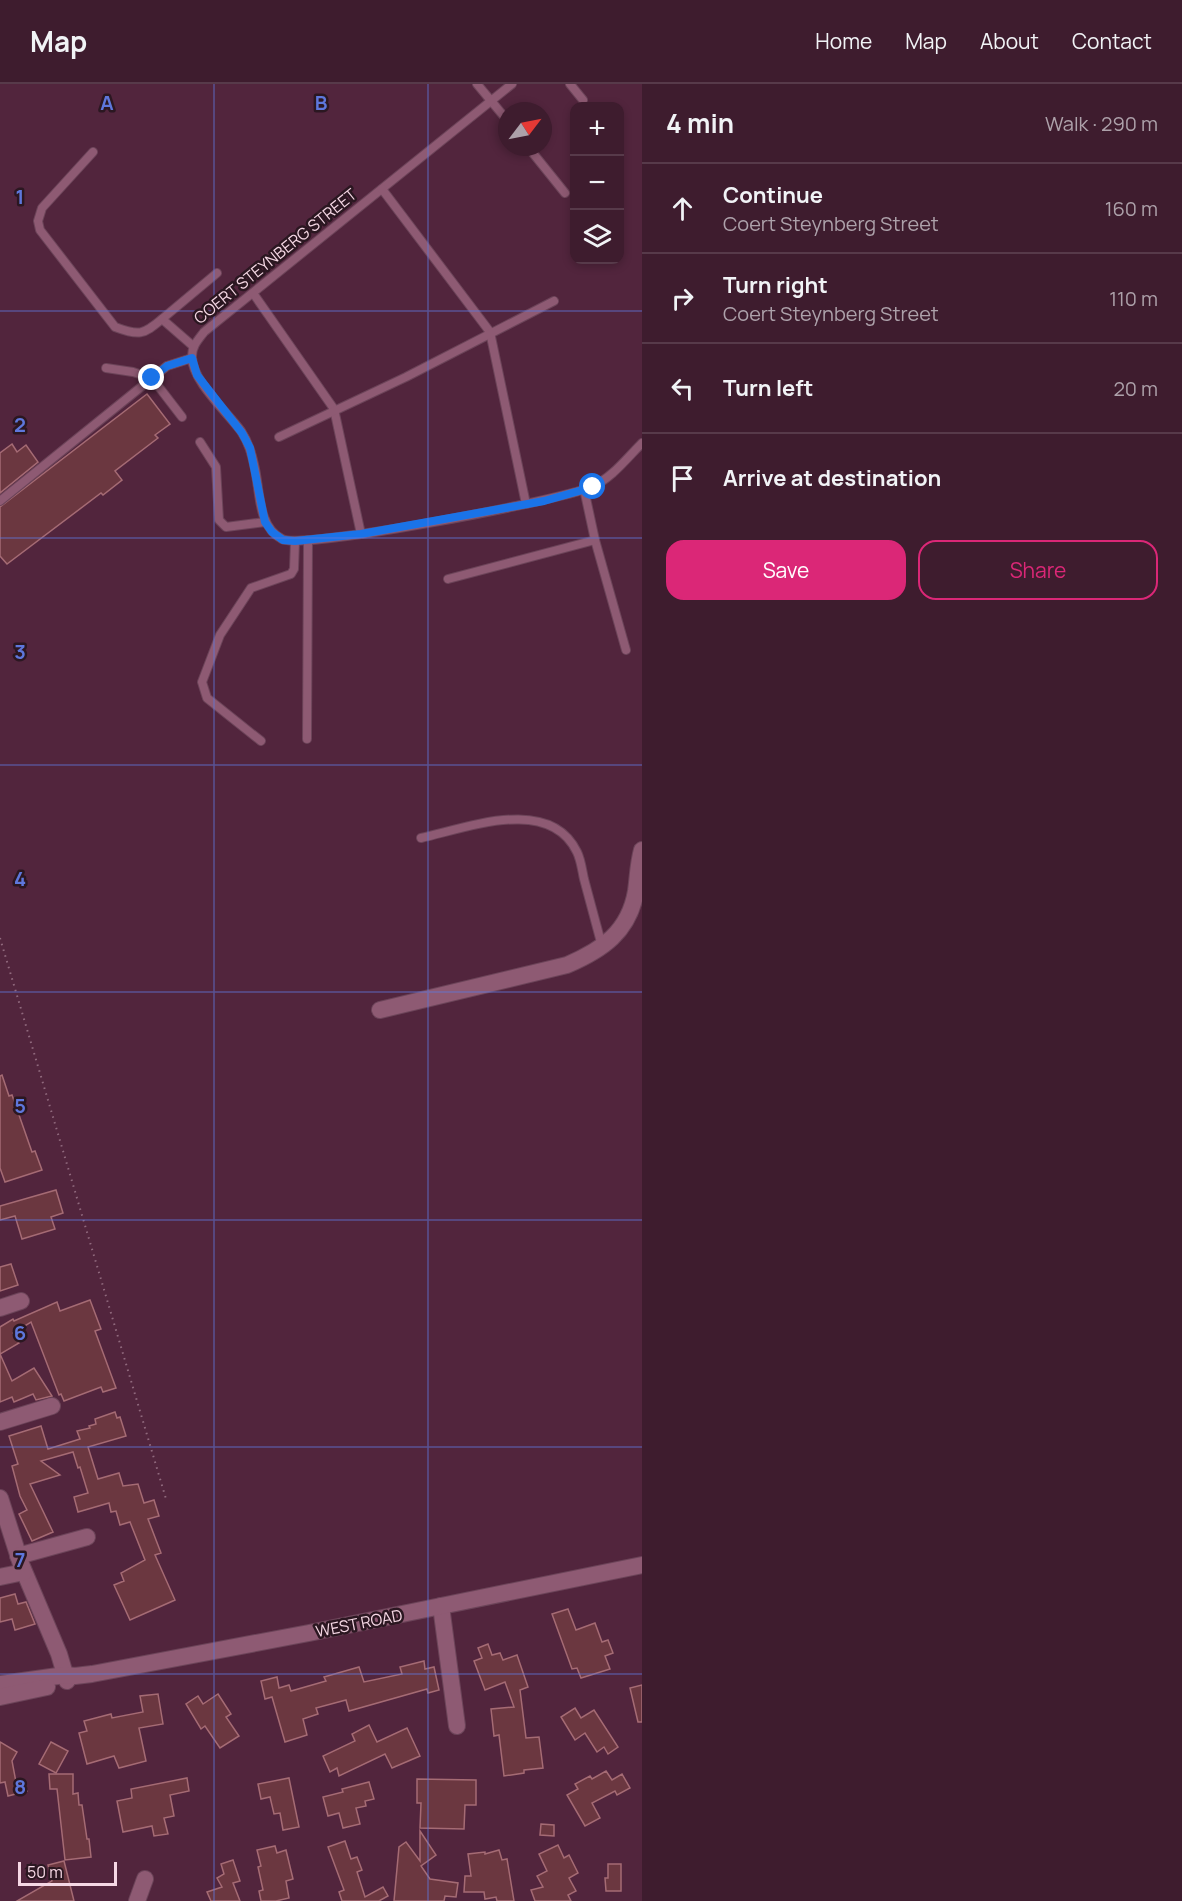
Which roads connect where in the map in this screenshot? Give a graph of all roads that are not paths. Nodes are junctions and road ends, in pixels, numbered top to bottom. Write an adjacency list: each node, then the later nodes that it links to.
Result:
1 (477, 84): 5 (lane)
2 (512, 84): 5 (lane, COERT STEYNBERG STREET)
3 (570, 84): 4 (lane)
4 (583, 100)
5 (491, 101): 6 (lane); 9 (lane, COERT STEYNBERG STREET)
6 (498, 109)
7 (93, 153): 14 (lane)
8 (535, 156): 10 (lane)
9 (382, 189): 12 (lane, COERT STEYNBERG STREET); 15 (lane)
10 (565, 193)
11 (217, 273): 14 (lane)
12 (253, 293): 16 (lane, COERT STEYNBERG STREET); 20 (lane)
13 (554, 301): 15 (lane)
14 (162, 319): 16 (lane)
15 (490, 332): 20 (lane); 27 (lane)
16 (193, 346): 17 (lane, COERT STEYNBERG STREET)
17 (192, 358): 19 (lane); 28 (lane, COERT STEYNBERG STREET)
18 (106, 368): 19 (lane)
19 (152, 378): 21 (lane); 26 (lane)
20 (334, 409): 22 (lane); 29 (lane)
21 (182, 417)
22 (279, 436)
23 (200, 442): 28 (lane)
24 (642, 443): 25 (lane)
25 (584, 489): 27 (lane); 31 (lane)
26 (0, 501)
27 (526, 504): 29 (lane)
28 (265, 522): 32 (lane)
29 (361, 534): 30 (lane)
30 (308, 540): 32 (lane); 35 (lane)
31 (595, 540): 33 (lane); 34 (lane)
32 (295, 541): 36 (lane)
33 (448, 579)
34 (626, 650)
35 (307, 739)
36 (261, 741)
37 (421, 838): 39 (lane)
38 (642, 850): 39 (street)
39 (602, 946): 40 (street)
40 (380, 1010)
41 (21, 1301): 42 (street)
42 (0, 1308)
43 (52, 1406): 44 (street)
44 (0, 1422)
45 (0, 1498): 47 (street)
46 (87, 1537): 47 (street)
47 (18, 1556): 49 (street)
48 (642, 1565): 51 (street, WEST ROAD)
49 (24, 1572): 50 (street); 52 (street)
50 (0, 1577)
51 (441, 1606): 52 (street, WEST ROAD); 55 (street)
52 (69, 1677): 53 (street, WEST ROAD); 54 (street, WEST ROAD)
53 (0, 1684)
54 (0, 1697)
55 (457, 1726)
56 (145, 1878): 57 (street)
57 (137, 1901)

